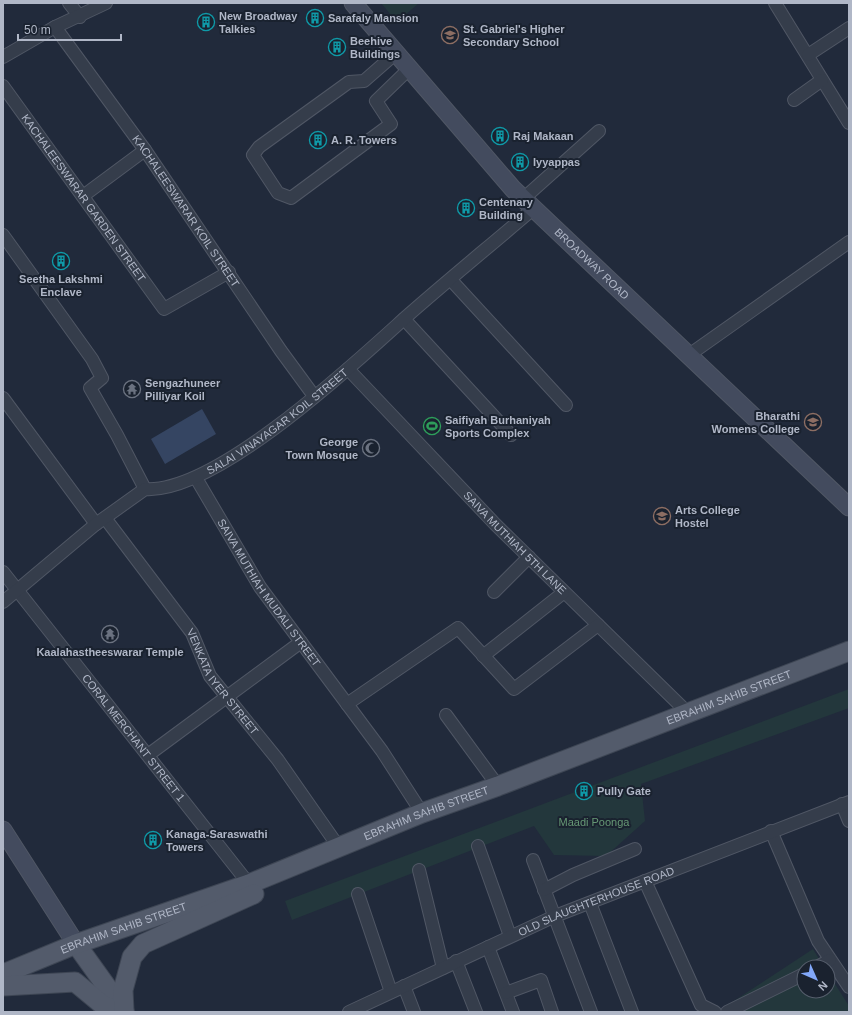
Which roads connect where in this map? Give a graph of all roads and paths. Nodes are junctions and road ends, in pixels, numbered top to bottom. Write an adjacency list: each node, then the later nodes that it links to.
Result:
1 (69, 3): 5 (street)
2 (106, 3): 5 (street)
3 (353, 3): 8 (main road, BROADWAY ROAD)
4 (775, 3): 9 (street)
5 (80, 17): 6 (street)
6 (55, 27): 10 (street); 17 (street, KACHALEESWARAR KOIL STREET)
7 (849, 28): 9 (street)
8 (396, 53): 11 (main road, BROADWAY ROAD); 11 (street)
9 (808, 55): 12 (street)
10 (3, 57)
11 (409, 68): 19 (main road, BROADWAY ROAD)
12 (822, 80): 14 (street); 15 (street)
13 (3, 86): 18 (street, KACHALEESWARAR GARDEN STREET)
14 (794, 100)
15 (849, 123)
16 (599, 131): 19 (street, SALAI VINAYAGAR KOIL STREET)
17 (145, 150): 18 (street); 22 (street, KACHALEESWARAR KOIL STREET)
18 (83, 196): 22 (street, KACHALEESWARAR GARDEN STREET)
19 (528, 204): 23 (street, SALAI VINAYAGAR KOIL STREET); 25 (main road, BROADWAY ROAD)
20 (3, 235): 32 (street)
21 (849, 242): 25 (street)
22 (229, 272): 27 (street, KACHALEESWARAR KOIL STREET)
23 (451, 280): 24 (street, SALAI VINAYAGAR KOIL STREET); 29 (street)
24 (404, 319): 26 (street, SALAI VINAYAGAR KOIL STREET); 30 (street)
25 (689, 355): 33 (main road, BROADWAY ROAD)
26 (348, 369): 27 (street, SALAI VINAYAGAR KOIL STREET); 35 (street, SAIVA MUTHIAH 5TH LANE)
27 (314, 396): 31 (street, SALAI VINAYAGAR KOIL STREET)
28 (3, 398): 34 (street, VENKATA IYER STREET)
29 (566, 406)
30 (510, 435)
31 (196, 478): 32 (street, SALAI VINAYAGAR KOIL STREET); 42 (street, SAIVA MUTHIAH MUDALI STREET)
32 (145, 490): 34 (street, SALAI VINAYAGAR KOIL STREET)
33 (849, 507)
34 (100, 521): 37 (street, SALAI VINAYAGAR KOIL STREET); 46 (street, VENKATA IYER STREET)
35 (529, 557): 38 (street); 39 (street, SAIVA MUTHIAH 5TH LANE)
36 (3, 572): 37 (street, CORAL MERCHANT STREET 1)
37 (18, 590): 40 (street, SALAI VINAYAGAR KOIL STREET); 50 (street, CORAL MERCHANT STREET 1)
38 (494, 592)
39 (563, 593): 41 (street, SAIVA MUTHIAH 5TH LANE); 44 (street)
40 (3, 602)
41 (598, 625): 44 (street); 48 (street, SAIVA MUTHIAH 5TH LANE)
42 (301, 642): 46 (street); 47 (street, SAIVA MUTHIAH MUDALI STREET)
43 (849, 651): 48 (main road, EBRAHIM SAHIB STREET)
44 (483, 656): 47 (street)
45 (849, 664): 71 (main road, EBRAHIM SAHIB STREET)
46 (226, 696): 50 (street); 57 (street, VENKATA IYER STREET)
47 (347, 704): 53 (street, SAIVA MUTHIAH MUDALI STREET)
48 (686, 712): 51 (main road, EBRAHIM SAHIB STREET)
49 (446, 715): 51 (street)
50 (148, 755): 63 (street, CORAL MERCHANT STREET 1)
51 (498, 786): 53 (main road, EBRAHIM SAHIB STREET)
52 (846, 803): 54 (street); 56 (street, OLD SLAUGHTERHOUSE ROAD)
53 (422, 813): 57 (main road, EBRAHIM SAHIB STREET)
54 (849, 821)
55 (3, 830): 70 (main road)
56 (771, 831): 62 (street, OLD SLAUGHTERHOUSE ROAD); 73 (street)
57 (338, 846): 63 (main road, EBRAHIM SAHIB STREET)
58 (478, 846): 69 (street)
59 (635, 849): 64 (street)
60 (533, 860): 64 (street)
61 (419, 870): 75 (street)
62 (645, 881): 66 (street, OLD SLAUGHTERHOUSE ROAD); 92 (street)
63 (249, 884): 68 (main road, EBRAHIM SAHIB STREET)
64 (544, 890): 67 (street)
65 (358, 894): 82 (street)
66 (590, 903): 67 (street, OLD SLAUGHTERHOUSE ROAD); 91 (street)
67 (555, 916): 69 (street, OLD SLAUGHTERHOUSE ROAD); 90 (street)
68 (132, 924): 70 (main road, EBRAHIM SAHIB STREET); 71 (main road)
69 (510, 936): 72 (street, OLD SLAUGHTERHOUSE ROAD)
70 (76, 944): 77 (main road, EBRAHIM SAHIB STREET); 84 (main road)
71 (143, 944): 84 (main road, EBRAHIM SAHIB STREET)
72 (488, 947): 74 (street, OLD SLAUGHTERHOUSE ROAD); 83 (street)
73 (829, 959)
74 (456, 961): 75 (street, OLD SLAUGHTERHOUSE ROAD); 87 (street)
75 (443, 968): 80 (street, OLD SLAUGHTERHOUSE ROAD)
76 (836, 969): 81 (street)
77 (3, 974)
78 (796, 978): 93 (street)
79 (3, 986): 84 (main road)
80 (404, 986): 82 (street, OLD SLAUGHTERHOUSE ROAD); 86 (street)
81 (849, 987)
82 (391, 992): 85 (street, OLD SLAUGHTERHOUSE ROAD)
83 (506, 993): 88 (street); 89 (street)
84 (124, 1011)
85 (349, 1012)
86 (414, 1012)
87 (476, 1012)
88 (514, 1012)
89 (552, 1012)
90 (591, 1012)
91 (632, 1012)
92 (715, 1012)
93 (727, 1012)

